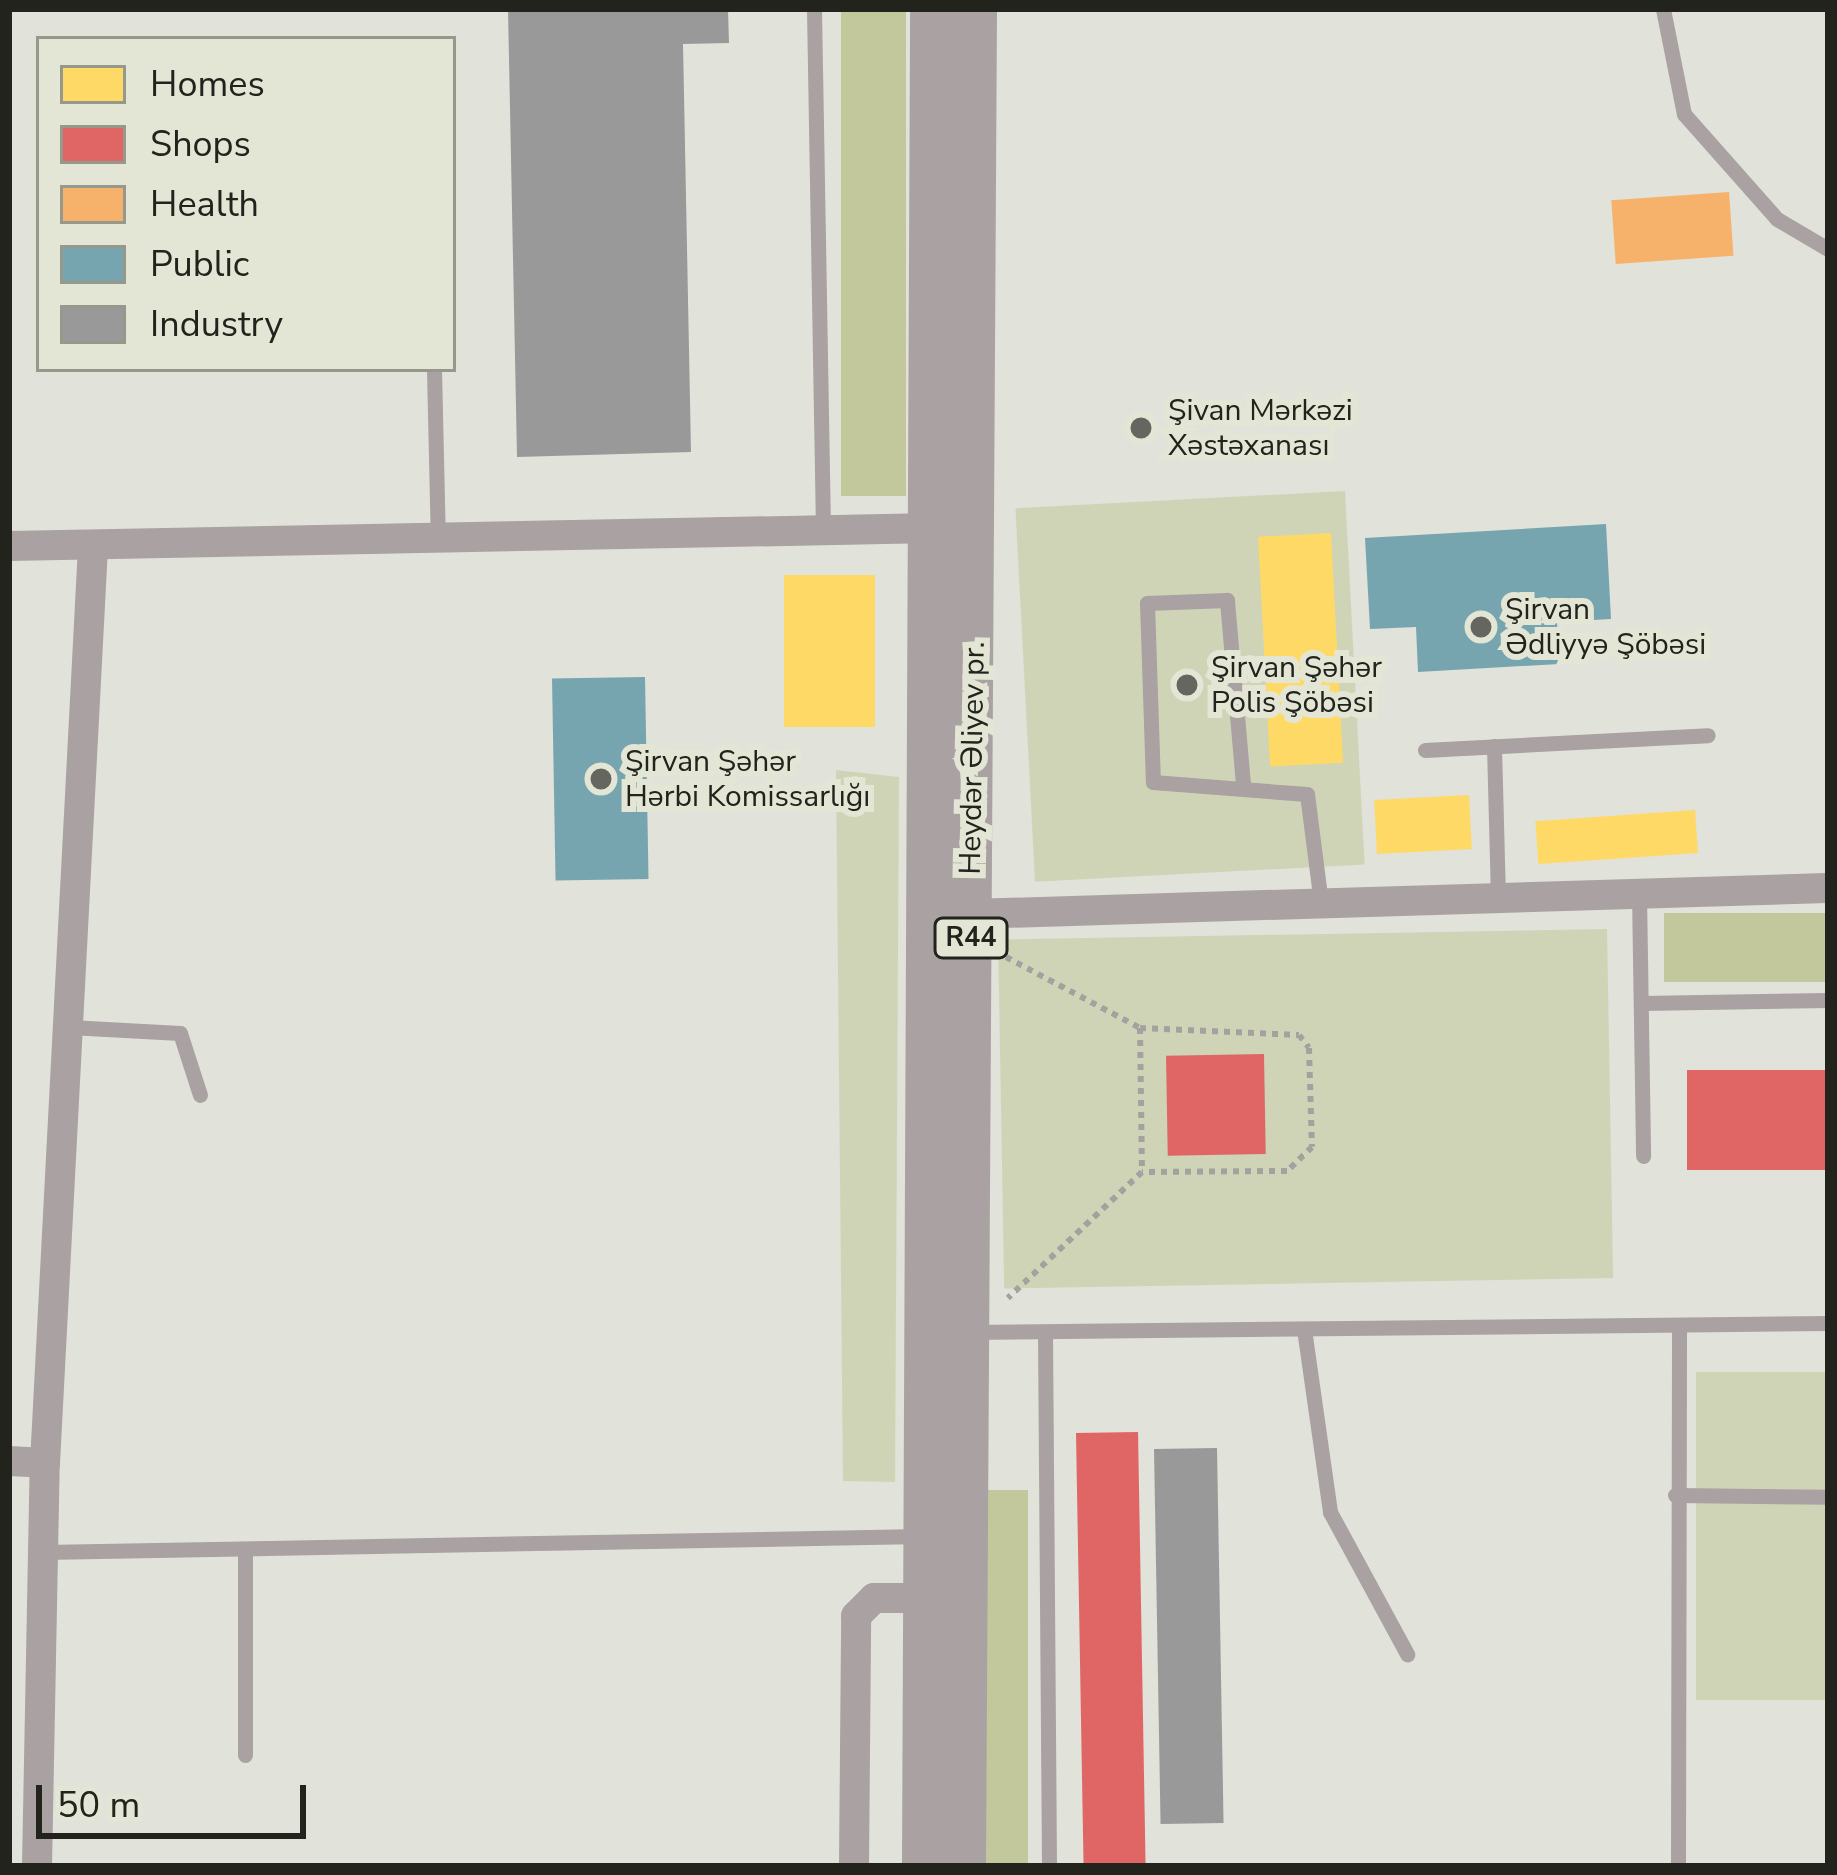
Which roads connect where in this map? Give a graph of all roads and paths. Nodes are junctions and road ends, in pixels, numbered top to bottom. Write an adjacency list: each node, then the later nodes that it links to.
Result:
1 (814, 9): 8 (lane)
2 (934, 9): 7 (main road, Heydər Əliyev pr. / R44)
3 (973, 9): 20 (main road, Heydər Əliyev pr. / R44)
4 (1663, 9): 5 (lane)
5 (1828, 250)
6 (434, 372): 9 (lane)
7 (934, 528): 8 (street); 38 (main road, Heydər Əliyev pr. / R44)
8 (823, 530): 9 (street)
9 (438, 539): 11 (street)
10 (9, 546): 11 (street)
11 (93, 546): 23 (street)
12 (1708, 734): 13 (lane)
13 (1494, 746): 14 (lane); 18 (lane)
14 (1425, 750)
15 (1244, 784): 15 (lane); 19 (lane)
16 (1828, 888): 17 (street)
17 (1640, 894): 18 (street); 22 (lane)
18 (1498, 898): 19 (street)
19 (1321, 903): 20 (street)
20 (984, 933): 24 (path); 32 (main road, Heydər Əliyev pr. / R44)
21 (1828, 1000): 22 (lane)
22 (1641, 1003): 26 (lane)
23 (69, 1028): 25 (lane); 35 (street)
24 (1140, 1028): 27 (path); 27 (path)
25 (200, 1095)
26 (1643, 1156)
27 (1142, 1172): 28 (path)
28 (1005, 1300)
29 (1828, 1323): 30 (lane)
30 (1679, 1325): 31 (lane); 36 (lane)
31 (1304, 1329): 33 (lane); 42 (lane)
32 (965, 1332): 33 (lane); 47 (main road, Heydər Əliyev pr. / R44)
33 (1045, 1332): 48 (lane)
34 (9, 1461): 35 (street)
35 (45, 1462): 40 (street)
36 (1675, 1495): 37 (lane); 49 (lane)
37 (1828, 1497)
38 (929, 1536): 39 (lane); 41 (main road, Heydər Əliyev pr. / R44)
39 (245, 1550): 40 (lane); 43 (lane)
40 (43, 1552): 44 (street)
41 (928, 1598): 45 (street); 46 (main road, Heydər Əliyev pr. / R44)
42 (1407, 1654)
43 (245, 1755)
44 (37, 1866)
45 (854, 1866)
46 (926, 1866)
47 (962, 1866)
48 (1049, 1866)
49 (1678, 1866)

